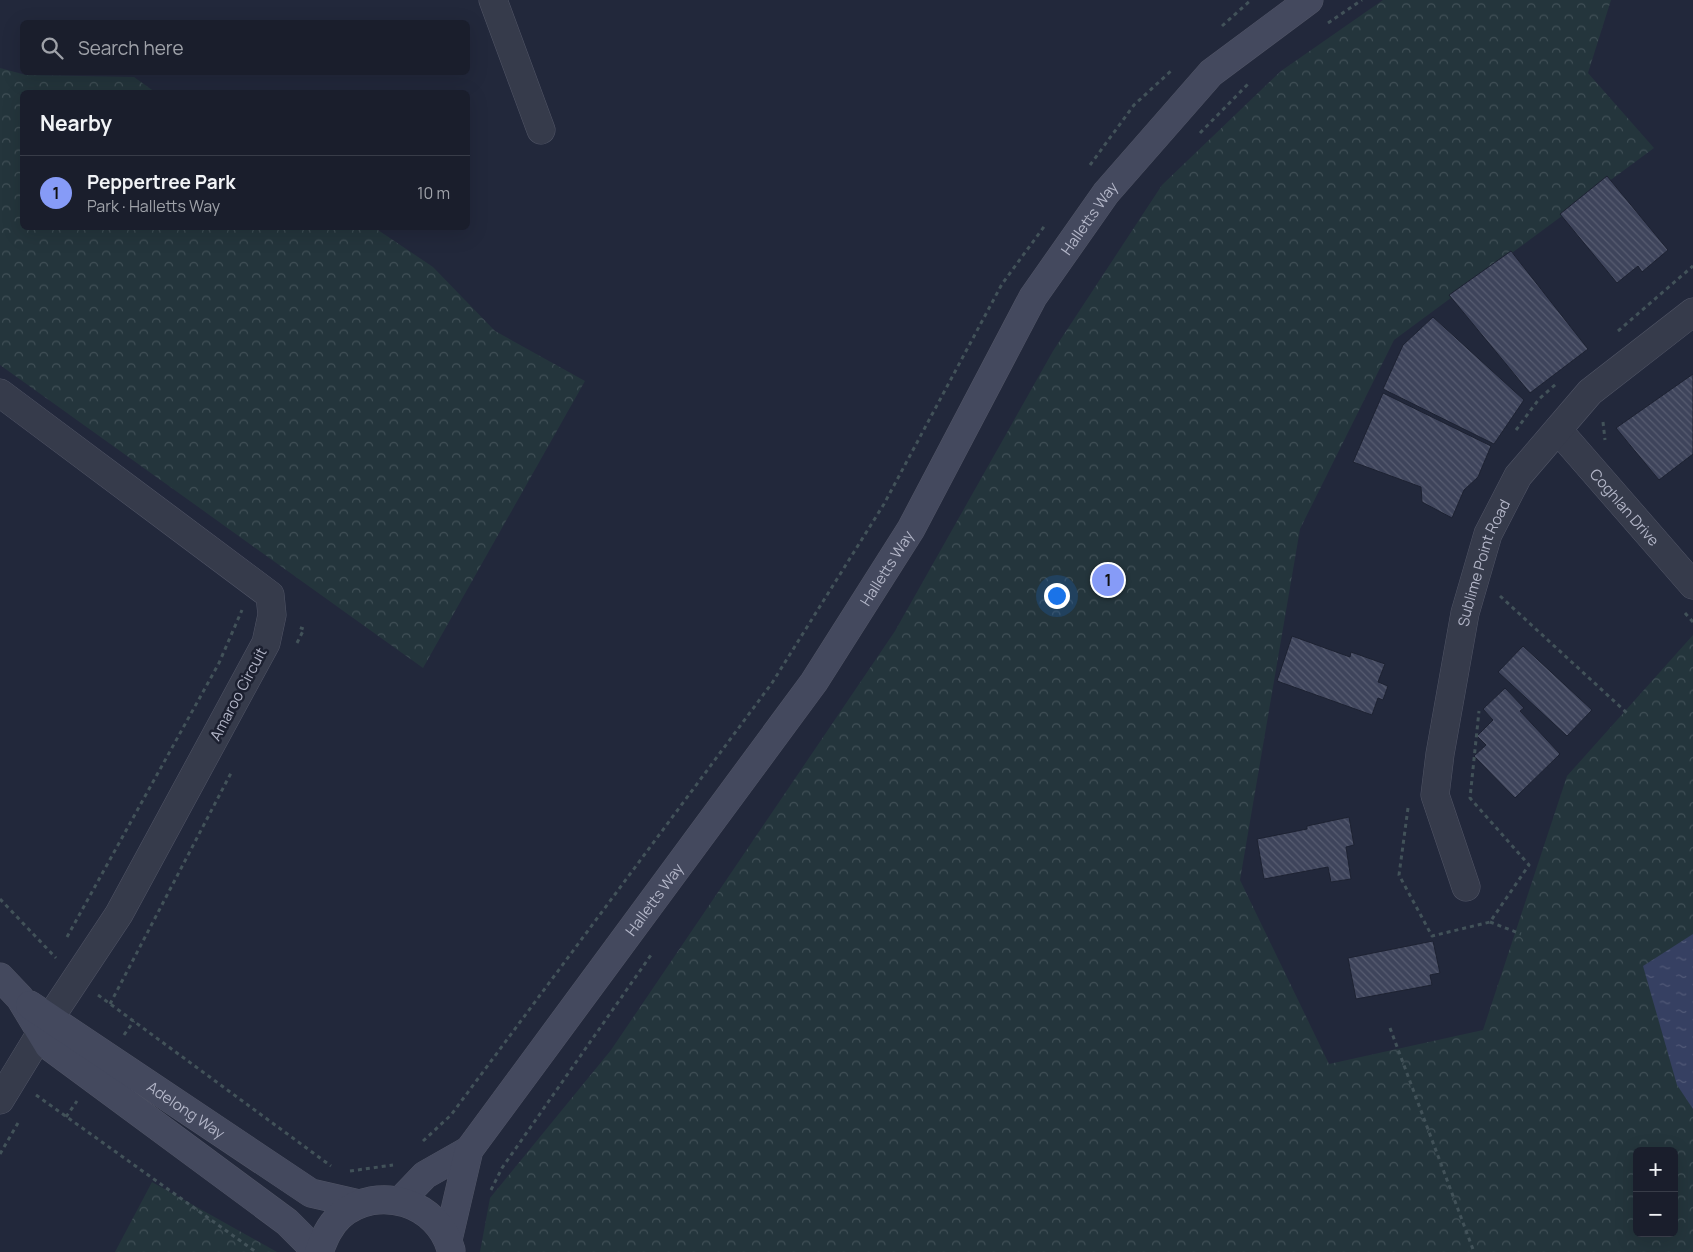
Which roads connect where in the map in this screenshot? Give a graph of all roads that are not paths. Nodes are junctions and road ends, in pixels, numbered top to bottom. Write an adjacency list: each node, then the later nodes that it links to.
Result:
1 (493, 0): 3 (street)
2 (1309, 0): 12 (street, Halletts Way)
3 (541, 130)
4 (1693, 312): 6 (street, Sublime Point Road)
5 (0, 393): 10 (street, Amaroo Circuit)
6 (1558, 430): 7 (street, Coghlan Drive); 8 (street, Sublime Point Road)
7 (1693, 585)
8 (1466, 887)
9 (0, 977): 10 (street, Adelong Way)
10 (46, 1025): 11 (street, Amaroo Circuit); 14 (street, Adelong Way); 16 (street, Adelong Way)
11 (6, 1090)
12 (469, 1150): 13 (street, Halletts Way); 15 (street, Halletts Way)
13 (400, 1201): 14 (street); 15 (street)
14 (359, 1204): 16 (street)
15 (450, 1246)
16 (318, 1252)

